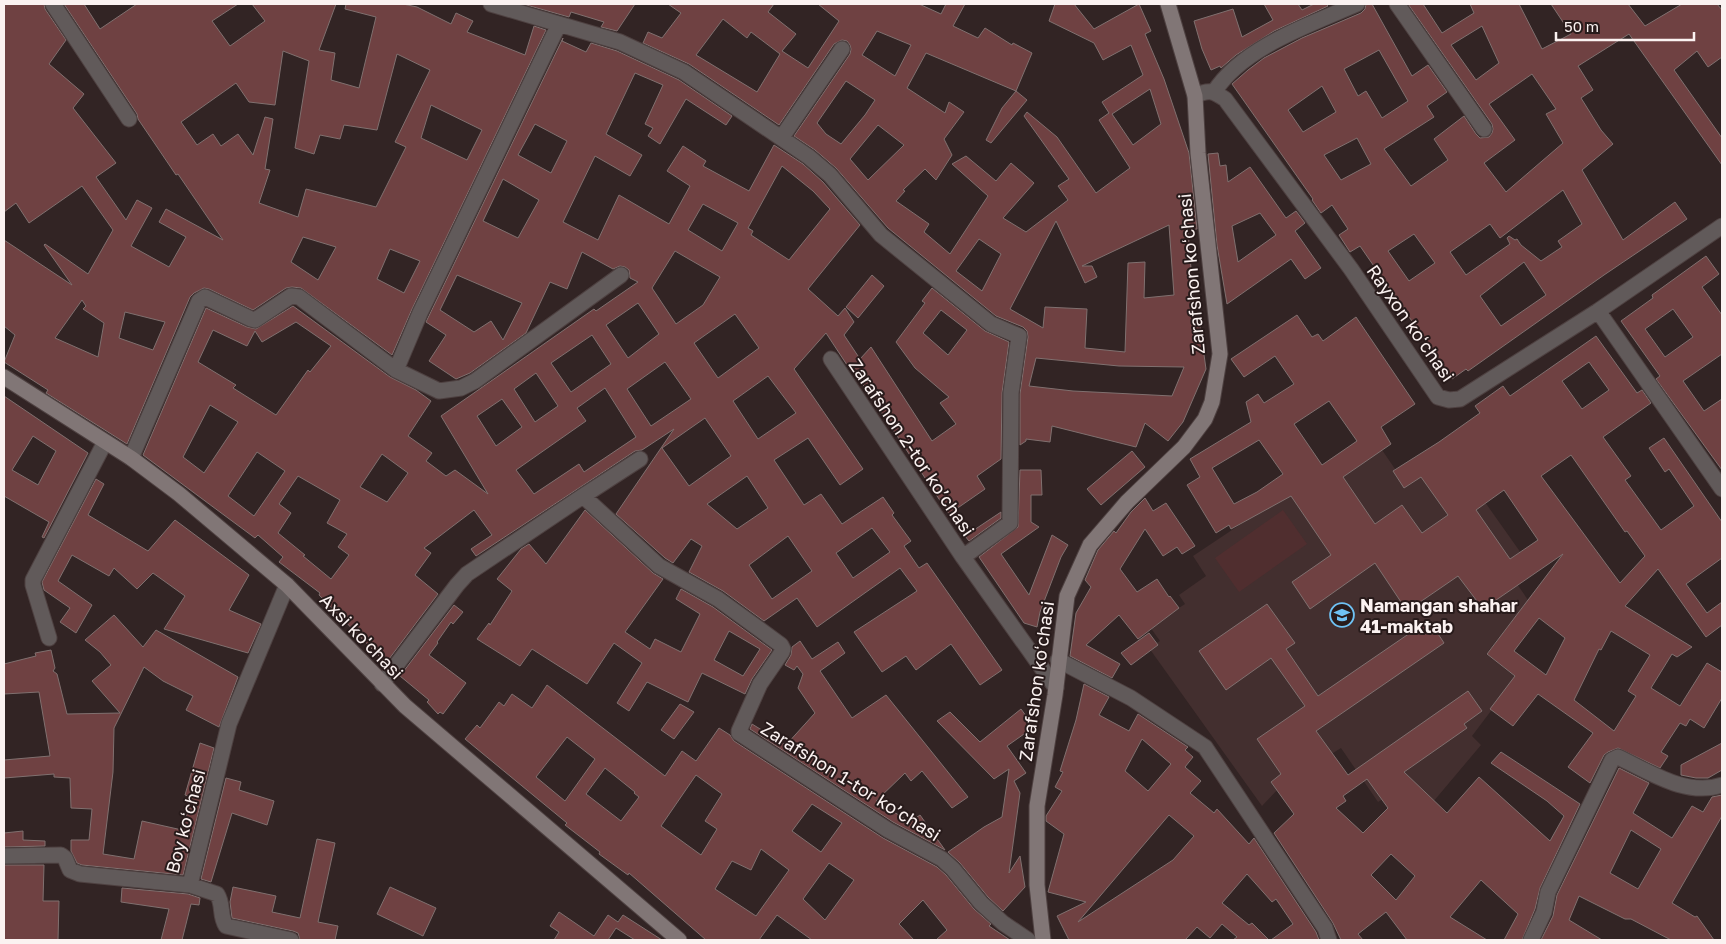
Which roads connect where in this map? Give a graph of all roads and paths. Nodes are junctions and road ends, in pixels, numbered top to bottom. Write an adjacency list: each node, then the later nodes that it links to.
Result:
1 (53, 4): 10 (street)
2 (491, 4): 6 (street, Zarafshon 2-tor koʼchasi)
3 (1168, 4): 9 (street, Zarafshon koʻchasi)
4 (1357, 4): 8 (street)
5 (1396, 4): 11 (street)
6 (559, 24): 12 (street, Zarafshon 2-tor koʼchasi); 17 (street)
7 (842, 49): 12 (street)
8 (1214, 92): 9 (street); 15 (street, Rayxon koʻchasi)
9 (1195, 96): 27 (street, Zarafshon koʻchasi)
10 (129, 119)
11 (1484, 129)
12 (782, 137): 24 (street, Zarafshon 2-tor koʼchasi)
13 (1722, 226): 15 (street, Rayxon koʻchasi)
14 (621, 275): 17 (street)
15 (1598, 311): 22 (street)
16 (831, 359): 24 (street, Zarafshon 2-tor koʼchasi)
17 (396, 370): 20 (street)
18 (4, 377): 19 (street, Axsi ko'chasi)
19 (105, 442): 20 (street, Axsi ko'chasi); 26 (street)
20 (131, 458): 25 (street, Axsi ko'chasi)
21 (640, 459): 23 (street)
22 (1722, 489)
23 (583, 496): 28 (street); 35 (street, Zarafshon 1-tor koʼchasi)
24 (963, 557): 29 (street, Zarafshon 2-tor koʼchasi)
25 (287, 585): 28 (street, Axsi ko'chasi); 32 (street, Boy koʻchasi)
26 (49, 638)
27 (1058, 660): 29 (street, Zarafshon koʻchasi); 37 (street)
28 (382, 684): 34 (street, Axsi ko'chasi)
29 (1056, 688): 36 (street, Zarafshon koʻchasi)
30 (1722, 785): 38 (street)
31 (4, 856): 32 (street, Boy koʻchasi)
32 (190, 886): 33 (street)
33 (291, 940)
34 (680, 940)
35 (1028, 940)
36 (1043, 940)
37 (1329, 940)
38 (1531, 940)

